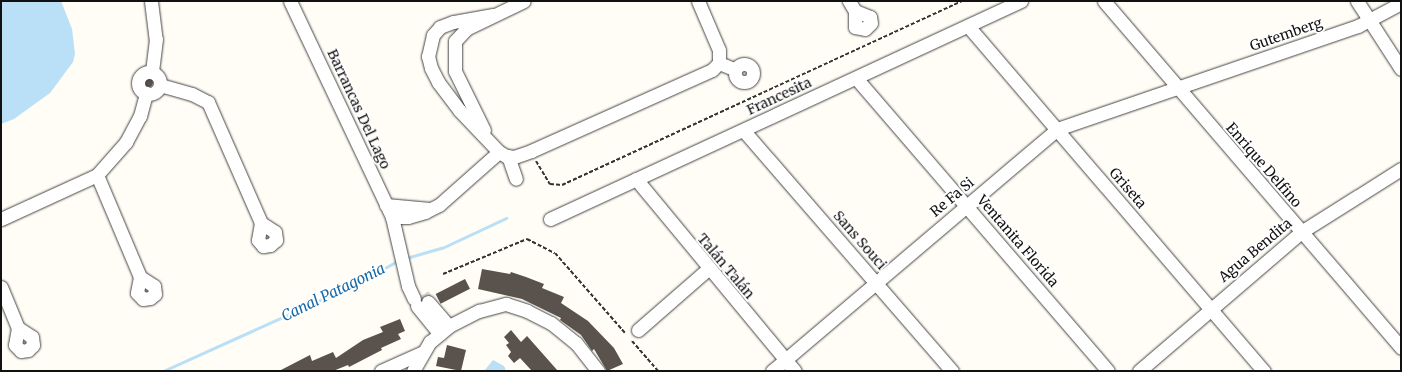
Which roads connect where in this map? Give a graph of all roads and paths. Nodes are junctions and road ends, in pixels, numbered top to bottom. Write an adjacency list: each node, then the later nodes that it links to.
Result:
1 (151, 1): 16 (street)
2 (290, 1): 29 (street, Barrancas Del Lago)
3 (524, 1): 10 (street)
4 (698, 1): 13 (street)
5 (962, 1): 24 (path)
6 (1022, 1): 12 (street, Francesita)
7 (1104, 1): 19 (street, Enrique Delfino)
8 (1357, 1): 11 (street)
9 (1401, 3): 11 (street, Gutemberg)
10 (492, 14): 23 (street); 23 (street)
11 (1369, 21): 14 (street); 19 (street, Gutemberg)
12 (968, 26): 17 (street, Francesita); 21 (street, Griseta)
13 (719, 63): 15 (street); 24 (street)
14 (1401, 69)
15 (734, 70)
16 (152, 72): 18 (street); 20 (street)
17 (856, 78): 22 (street, Francesita); 30 (street, Ventanita Florida)
18 (160, 85): 20 (street); 35 (street)
19 (1177, 89): 21 (street, Re Fa Si); 36 (street, Enrique Delfino)
20 (146, 94): 26 (street)
21 (1057, 129): 30 (street, Re Fa Si); 43 (street, Griseta)
22 (744, 130): 27 (street, Francesita); 40 (street, Sans Souci)
23 (499, 150): 24 (street); 28 (street); 31 (street)
24 (531, 151)
25 (1401, 169): 36 (street, Agua Bendita)
26 (97, 175): 33 (street); 39 (street)
27 (636, 179): 34 (street, Francesita); 37 (street, Talán Talán)
28 (516, 180)
29 (386, 205): 31 (street); 32 (street, Barrancas Del Lago)
30 (967, 206): 40 (street, Re Fa Si); 58 (street, Ventanita Florida)
31 (430, 209): 32 (street)
32 (392, 217): 45 (street, Barrancas Del Lago)
33 (1, 219)
34 (550, 219)
35 (261, 223)
36 (1301, 232): 43 (street, Agua Bendita); 47 (street, Enrique Delfino)
37 (708, 269): 46 (street); 49 (street, Talán Talán)
38 (443, 274): 54 (path)
39 (140, 277)
40 (875, 282): 49 (street, Re Fa Si); 57 (street, Sans Souci)
41 (1, 287): 44 (street)
42 (494, 307): 45 (street); 52 (street); 53 (street)
43 (1211, 309): 59 (street, Agua Bendita); 60 (street, Griseta)
44 (18, 328)
45 (444, 330): 48 (street)
46 (638, 330)
47 (1398, 339)
48 (423, 352): 50 (street); 51 (street)
49 (785, 359): 55 (street, Re Fa Si); 56 (street, Talán Talán)
50 (386, 370)
51 (413, 371)
52 (588, 371)
53 (598, 371)
54 (658, 371)
55 (772, 371)
56 (795, 371)
57 (952, 371)
58 (1108, 371)
59 (1139, 371)
60 (1264, 371)

